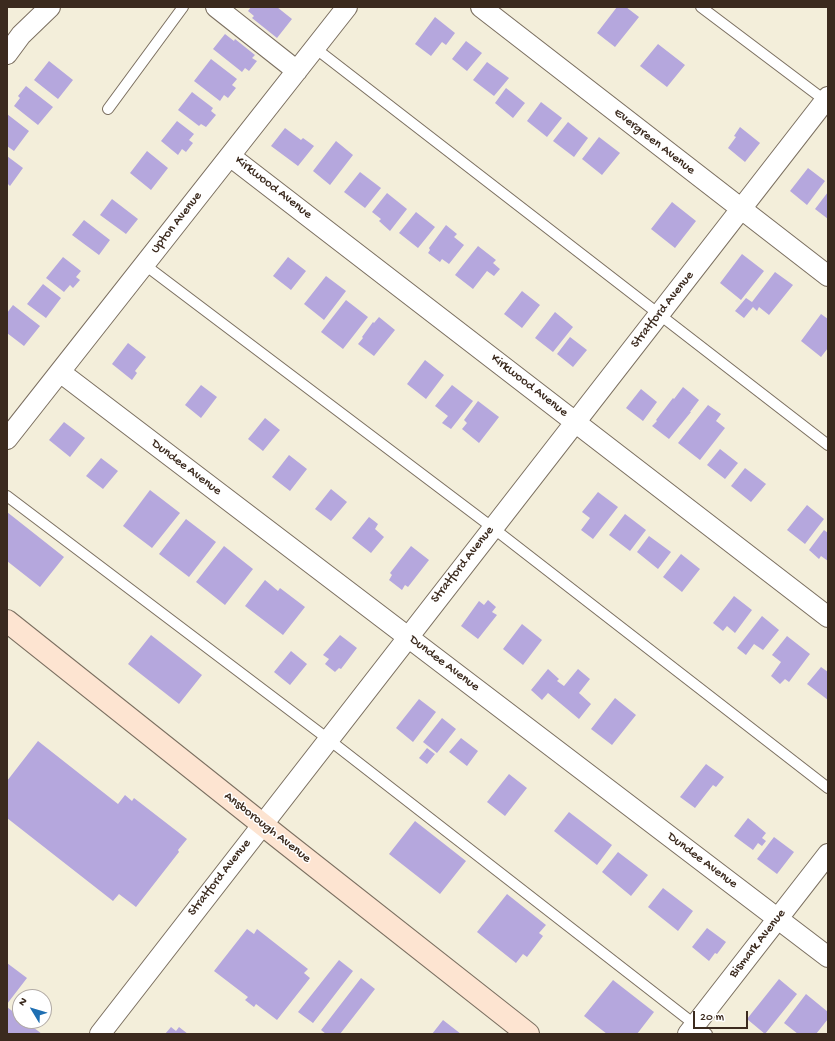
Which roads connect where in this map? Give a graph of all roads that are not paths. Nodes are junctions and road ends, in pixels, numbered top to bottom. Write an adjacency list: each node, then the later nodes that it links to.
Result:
1 (50, 7): 8 (street)
2 (184, 7): 11 (lane)
3 (216, 7): 9 (street)
4 (347, 7): 7 (street, Upton Avenue)
5 (481, 7): 13 (street, Evergreen Avenue)
6 (701, 7): 10 (lane)
7 (315, 48): 9 (street, Upton Avenue); 16 (lane)
8 (7, 54)
9 (297, 70): 12 (street, Upton Avenue)
10 (827, 100): 13 (street, Stratford Avenue)
11 (108, 109)
12 (230, 156): 14 (street, Upton Avenue); 18 (street, Kirkwood Avenue)
13 (741, 209): 15 (street, Evergreen Avenue); 16 (street, Stratford Avenue)
14 (145, 264): 17 (street, Upton Avenue); 22 (lane)
15 (828, 276)
16 (658, 315): 18 (street, Stratford Avenue); 20 (lane)
17 (60, 372): 19 (street, Upton Avenue); 25 (street, Dundee Avenue)
18 (575, 422): 22 (street, Stratford Avenue); 23 (street, Kirkwood Avenue)
19 (7, 439)
20 (828, 445)
21 (7, 496): 26 (lane)
22 (493, 528): 25 (street, Stratford Avenue); 27 (lane)
23 (828, 617)
24 (7, 621): 28 (main road, Ansborough Avenue)
25 (408, 637): 26 (street, Stratford Avenue); 30 (street, Dundee Avenue)
26 (328, 739): 28 (street, Stratford Avenue); 32 (lane)
27 (828, 788)
28 (262, 824): 33 (street, Stratford Avenue); 34 (main road, Ansborough Avenue)
29 (828, 854): 30 (street, Bismark Avenue)
30 (778, 919): 31 (street, Dundee Avenue); 32 (street, Bismark Avenue)
31 (828, 957)
32 (697, 1031)
33 (100, 1034)
34 (528, 1034)

